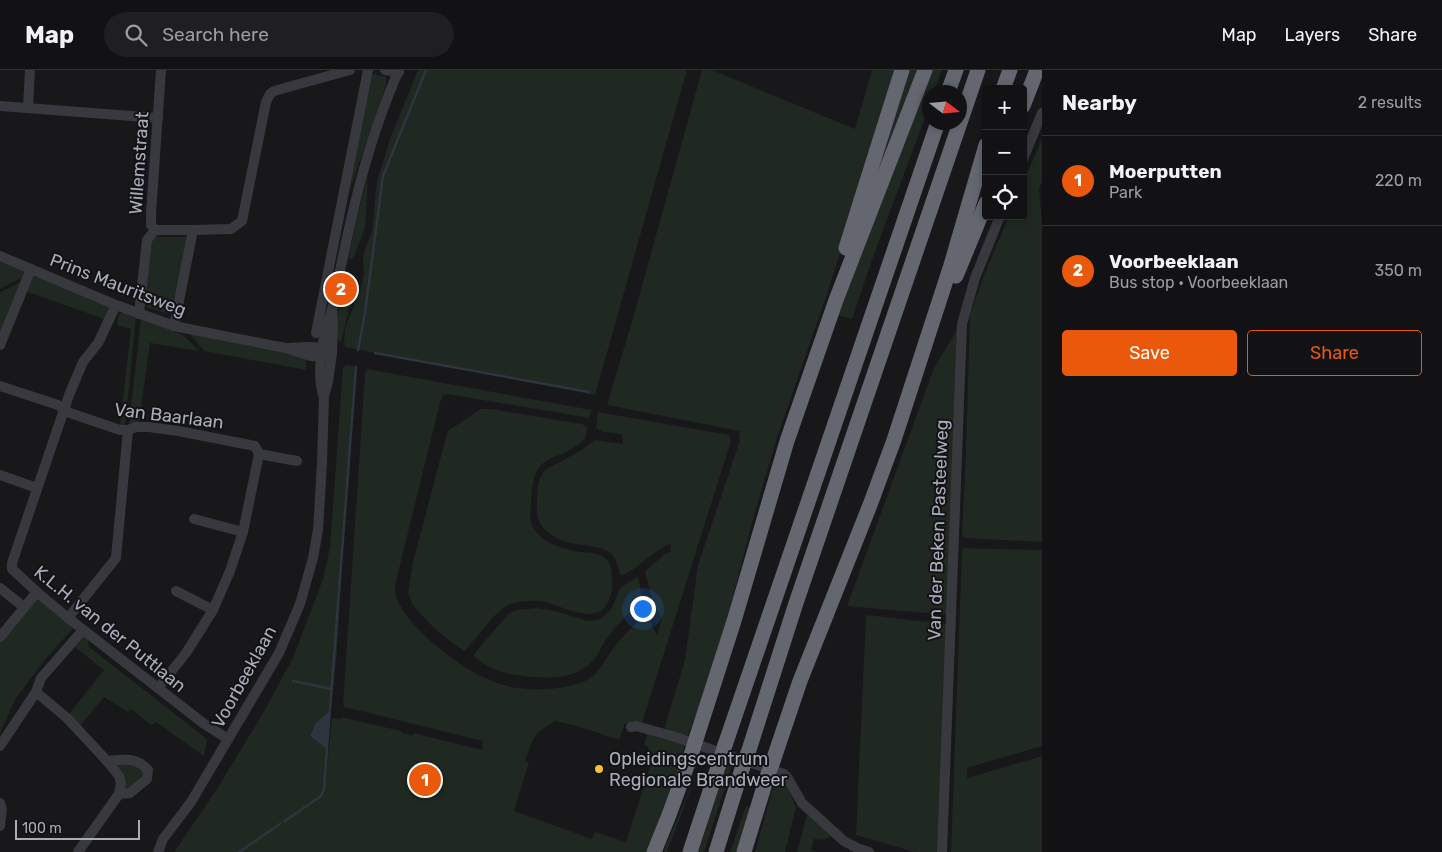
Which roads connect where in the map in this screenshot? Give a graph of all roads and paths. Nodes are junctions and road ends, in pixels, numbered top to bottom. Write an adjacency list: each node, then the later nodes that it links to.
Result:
1 (30, 70): 17 (street)
2 (161, 70): 19 (street, Willemstraat)
3 (350, 70): 26 (street)
4 (368, 70): 31 (street)
5 (385, 70): 12 (street)
6 (902, 70): 29 (highway)
7 (925, 70): 29 (highway)
8 (956, 70): 13 (highway)
9 (978, 70): 75 (highway, bridge)
10 (1010, 70): 14 (highway)
11 (1037, 70): 15 (highway)
12 (399, 71): 32 (street, Voorbeeklaan)
13 (951, 85)
14 (1004, 85)
15 (1027, 96)
16 (0, 106): 17 (street)
17 (28, 107): 19 (street)
18 (1042, 113): 21 (street)
19 (158, 118): 25 (street, Willemstraat)
20 (935, 130): 65 (highway, bridge)
21 (1027, 149)
22 (982, 159): 34 (highway)
23 (982, 213): 34 (highway)
24 (998, 220): 78 (street, Van der Beken Pasteelweg)
25 (155, 230): 26 (street); 33 (street, Willemstraat)
26 (193, 230): 35 (street)
27 (0, 256): 28 (street, Prins Mauritsweg)
28 (30, 269): 30 (street, Prins Mauritsweg); 37 (street)
29 (836, 300): 72 (highway, bridge)
30 (116, 305): 33 (street, Prins Mauritsweg); 42 (street, K.L.H. van der Puttlaan)
31 (320, 309): 32 (street); 36 (street)
32 (332, 310): 38 (street, Voorbeeklaan); 39 (street, Voorbeeklaan)
33 (139, 314): 35 (street, Prins Mauritsweg)
34 (933, 320): 76 (highway, bridge)
35 (174, 326): 38 (street, Prins Mauritsweg)
36 (316, 333)
37 (0, 345)
38 (322, 352): 39 (street); 41 (street, Voorbeeklaan)
39 (332, 353): 41 (street, Voorbeeklaan)
40 (0, 386): 42 (street, Van Baarlaan)
41 (324, 396): 61 (street, Voorbeeklaan)
42 (64, 409): 43 (street, Van Baarlaan); 47 (street, K.L.H. van der Puttlaan)
43 (128, 430): 44 (street, Van Baarlaan); 55 (street)
44 (259, 454): 45 (street, Van Baarlaan); 49 (street)
45 (297, 461)
46 (0, 475): 47 (street)
47 (38, 488): 52 (street, K.L.H. van der Puttlaan)
48 (194, 519): 49 (street)
49 (242, 532): 54 (street)
50 (0, 588): 53 (street)
51 (176, 591): 54 (street)
52 (37, 592): 53 (street); 55 (street, K.L.H. van der Puttlaan)
53 (24, 607): 57 (street)
54 (213, 610): 58 (street)
55 (68, 618): 56 (street, K.L.H. van der Puttlaan)
56 (83, 630): 58 (street, K.L.H. van der Puttlaan); 59 (street)
57 (0, 637)
58 (158, 688): 61 (street, K.L.H. van der Puttlaan)
59 (36, 692): 62 (street); 63 (street)
60 (631, 727): 77 (street)
61 (228, 739): 68 (street, Voorbeeklaan)
62 (0, 746)
63 (107, 761): 64 (street); 64 (street)
64 (119, 794): 69 (street)
65 (707, 798): 73 (highway); 74 (highway)
66 (0, 803): 67 (street)
67 (0, 826)
68 (164, 839): 70 (street, Voorbeeklaan); 71 (street, Voorbeeklaan)
69 (78, 852)
70 (150, 852)
71 (158, 852)
72 (654, 852)
73 (682, 852)
74 (690, 852)
75 (716, 852)
76 (744, 852)
77 (869, 852)
78 (942, 852)

